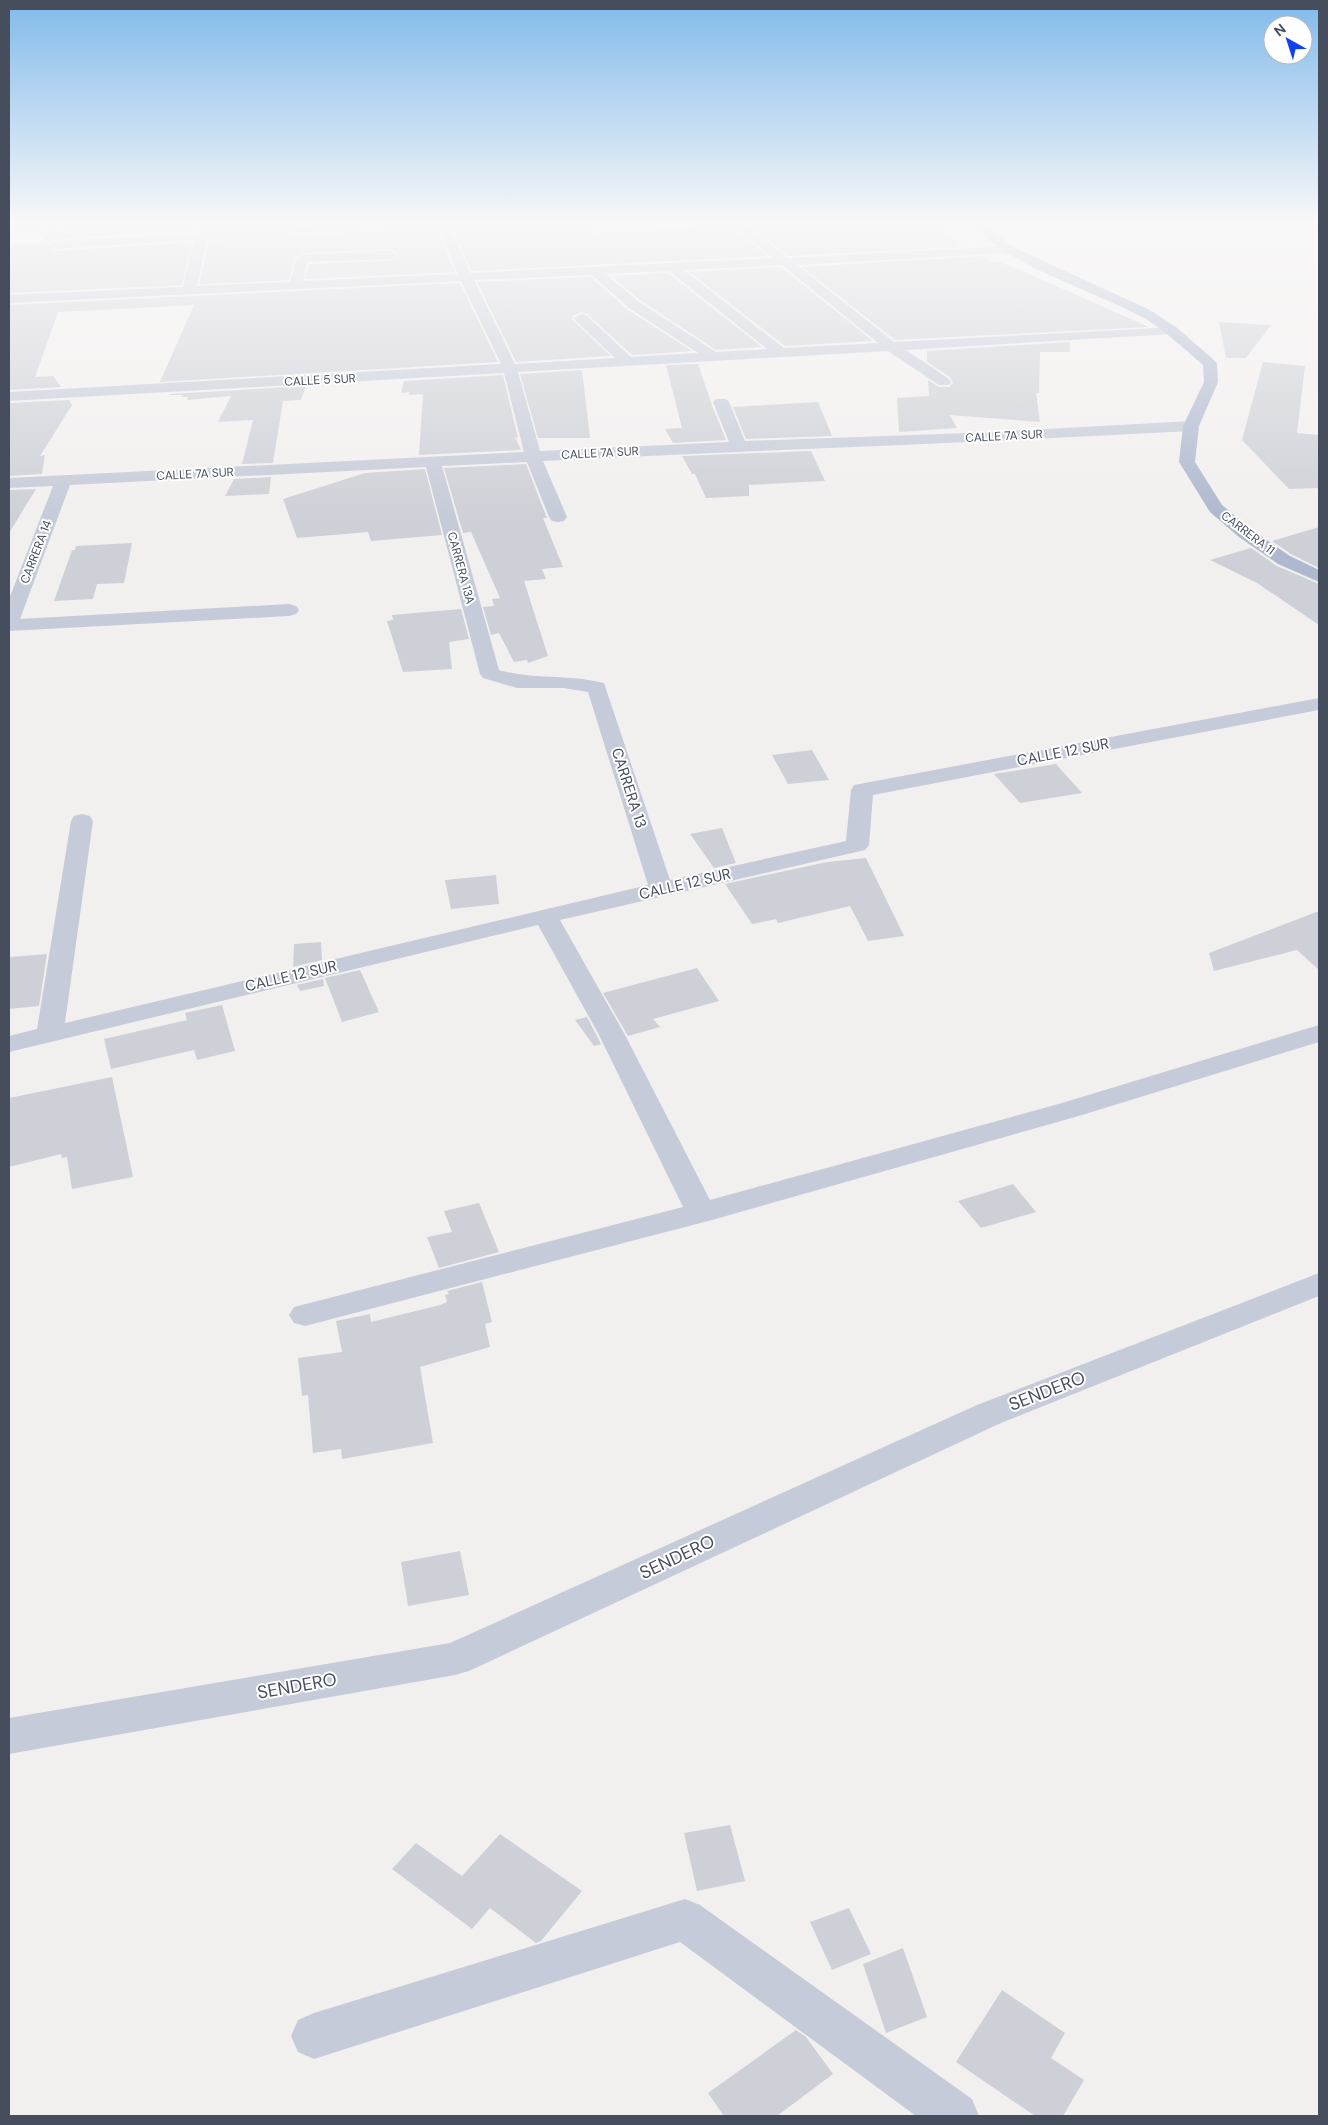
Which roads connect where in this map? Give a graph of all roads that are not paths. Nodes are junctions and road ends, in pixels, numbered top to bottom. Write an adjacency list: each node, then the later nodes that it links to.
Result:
1 (486, 320): 12 (street)
2 (582, 320): 11 (street)
3 (657, 320): 10 (street)
4 (736, 320): 9 (street)
5 (858, 320): 8 (street)
6 (1156, 320): 7 (main road, CARRERA 11)
7 (1171, 330): 8 (street, CALLE 5 SUR); 16 (main road, CARRERA 11)
8 (891, 346): 9 (street, CALLE 5 SUR); 13 (street)
9 (780, 352): 10 (street, CALLE 5 SUR)
10 (712, 356): 11 (street, CALLE 5 SUR)
11 (628, 362): 12 (street, CALLE 5 SUR)
12 (510, 369): 14 (street, CALLE 5 SUR); 18 (street)
13 (944, 382)
14 (9, 397)
15 (721, 402): 17 (street)
16 (1190, 426): 17 (street, CALLE 7A SUR); 23 (main road, CARRERA 11)
17 (739, 446): 18 (street, CALLE 7A SUR)
18 (533, 456): 19 (street, CALLE 7A SUR); 22 (street)
19 (432, 461): 20 (street, CALLE 7A SUR); 26 (street, CARRERA 13A)
20 (63, 481): 21 (street, CALLE 7A SUR); 25 (street, CARRERA 14)
21 (9, 483)
22 (558, 517)
23 (1319, 577)
24 (289, 610): 25 (street)
25 (9, 624)
26 (597, 687): 29 (street, CARRERA 13)
27 (1319, 704): 29 (street, CALLE 12 SUR)
28 (82, 821): 32 (street)
29 (661, 889): 30 (street, CALLE 12 SUR)
30 (545, 916): 32 (street, CALLE 12 SUR); 34 (street)
31 (1319, 1033): 34 (street)
32 (50, 1034): 33 (street, CALLE 12 SUR)
33 (9, 1044)
34 (701, 1213): 36 (street)
35 (1319, 1284): 37 (street, SENDERO)
36 (306, 1315)
37 (9, 1736)
38 (314, 2036): 39 (street)
39 (955, 2116)

